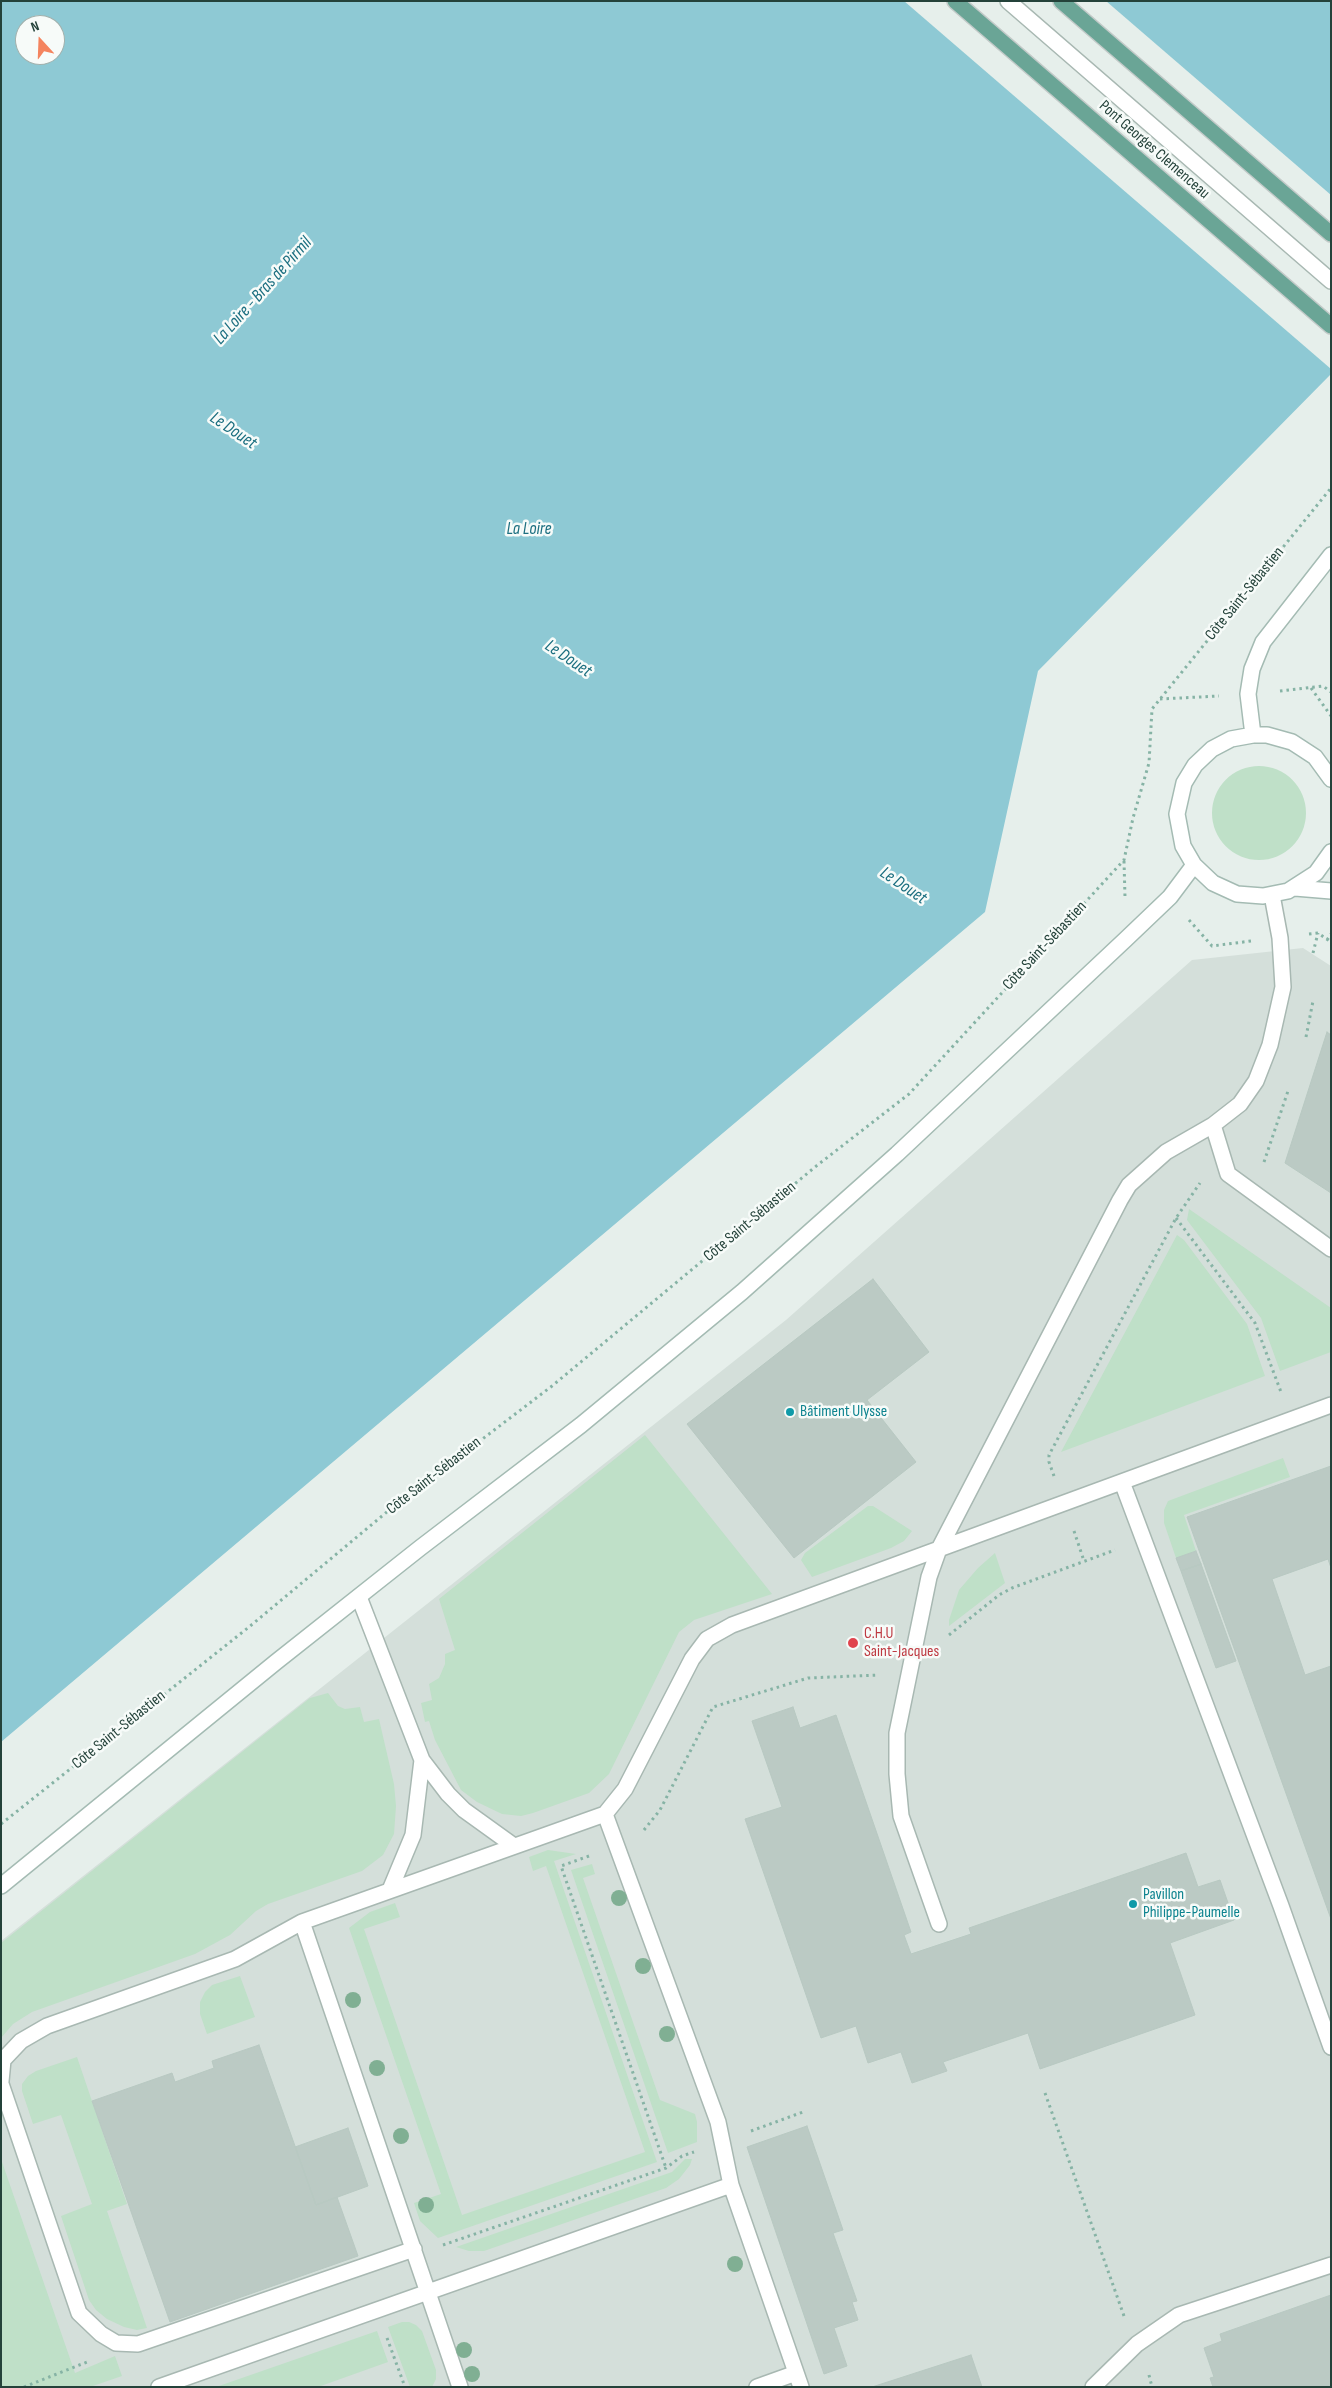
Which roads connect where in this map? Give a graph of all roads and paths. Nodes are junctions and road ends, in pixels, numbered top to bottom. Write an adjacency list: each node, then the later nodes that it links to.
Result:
1 (955, 1): 6 (main road, Pont Georges Clemenceau)
2 (1008, 1): 5 (main road, Pont Georges Clemenceau)
3 (1061, 1): 4 (main road)
4 (1331, 234)
5 (1331, 281)
6 (1331, 326)
7 (1331, 488): 42 (path, Côte Saint-Sébastien)
8 (1331, 555): 11 (main road)
9 (1331, 692): 10 (path)
10 (1331, 716)
11 (1253, 735): 12 (main road); 14 (main road)
12 (1331, 779)
13 (1331, 852): 15 (main road)
14 (1194, 865): 17 (main road); 18 (main road)
15 (1295, 888): 16 (main road); 17 (main road)
16 (1331, 891)
17 (1272, 895): 21 (main road)
18 (1170, 897): 21 (path); 38 (main road)
19 (1318, 933): 21 (path); 22 (path); 23 (path)
20 (1331, 934): 22 (path)
21 (1280, 938): 27 (main road)
22 (1329, 941)
23 (1312, 957)
24 (1313, 995): 25 (path)
25 (1303, 1043)
26 (1291, 1080): 28 (path)
27 (1212, 1125): 28 (main road); 36 (main road)
28 (1231, 1176): 29 (path); 30 (main road)
29 (1176, 1218): 32 (path); 34 (path)
30 (1331, 1249)
31 (1331, 1405): 32 (main road)
32 (1291, 1420): 33 (main road)
33 (1122, 1482): 34 (main road); 35 (main road)
34 (1064, 1504): 36 (main road); 37 (path)
35 (1144, 1539): 37 (path); 49 (main road)
36 (939, 1549): 39 (main road); 41 (main road)
37 (1084, 1561): 39 (path)
38 (359, 1597): 40 (main road); 45 (main road)
39 (912, 1657): 44 (path); 48 (main road)
40 (422, 1760): 43 (main road); 46 (main road)
41 (605, 1814): 43 (main road); 44 (main road)
42 (1, 1824)
43 (514, 1846): 46 (main road)
44 (616, 1847): 53 (main road); 54 (path)
45 (1, 1886)
46 (390, 1890): 47 (main road)
47 (302, 1922): 50 (main road); 56 (main road)
48 (939, 1924)
49 (1331, 2048)
50 (1, 2083): 59 (main road)
51 (1045, 2093): 60 (path)
52 (803, 2112): 53 (path)
53 (722, 2142): 54 (path); 55 (main road)
54 (666, 2168): 56 (path)
55 (731, 2185): 58 (main road); 61 (main road)
56 (415, 2253): 58 (main road); 59 (main road)
57 (1331, 2265): 60 (main road)
58 (428, 2292): 63 (main road); 64 (main road)
59 (116, 2343): 62 (path)
60 (1137, 2344): 66 (main road); 67 (path)
61 (798, 2380): 65 (main road)
62 (24, 2387)
63 (159, 2387)
64 (460, 2387)
65 (757, 2387)
66 (1093, 2387)
67 (1152, 2387)

